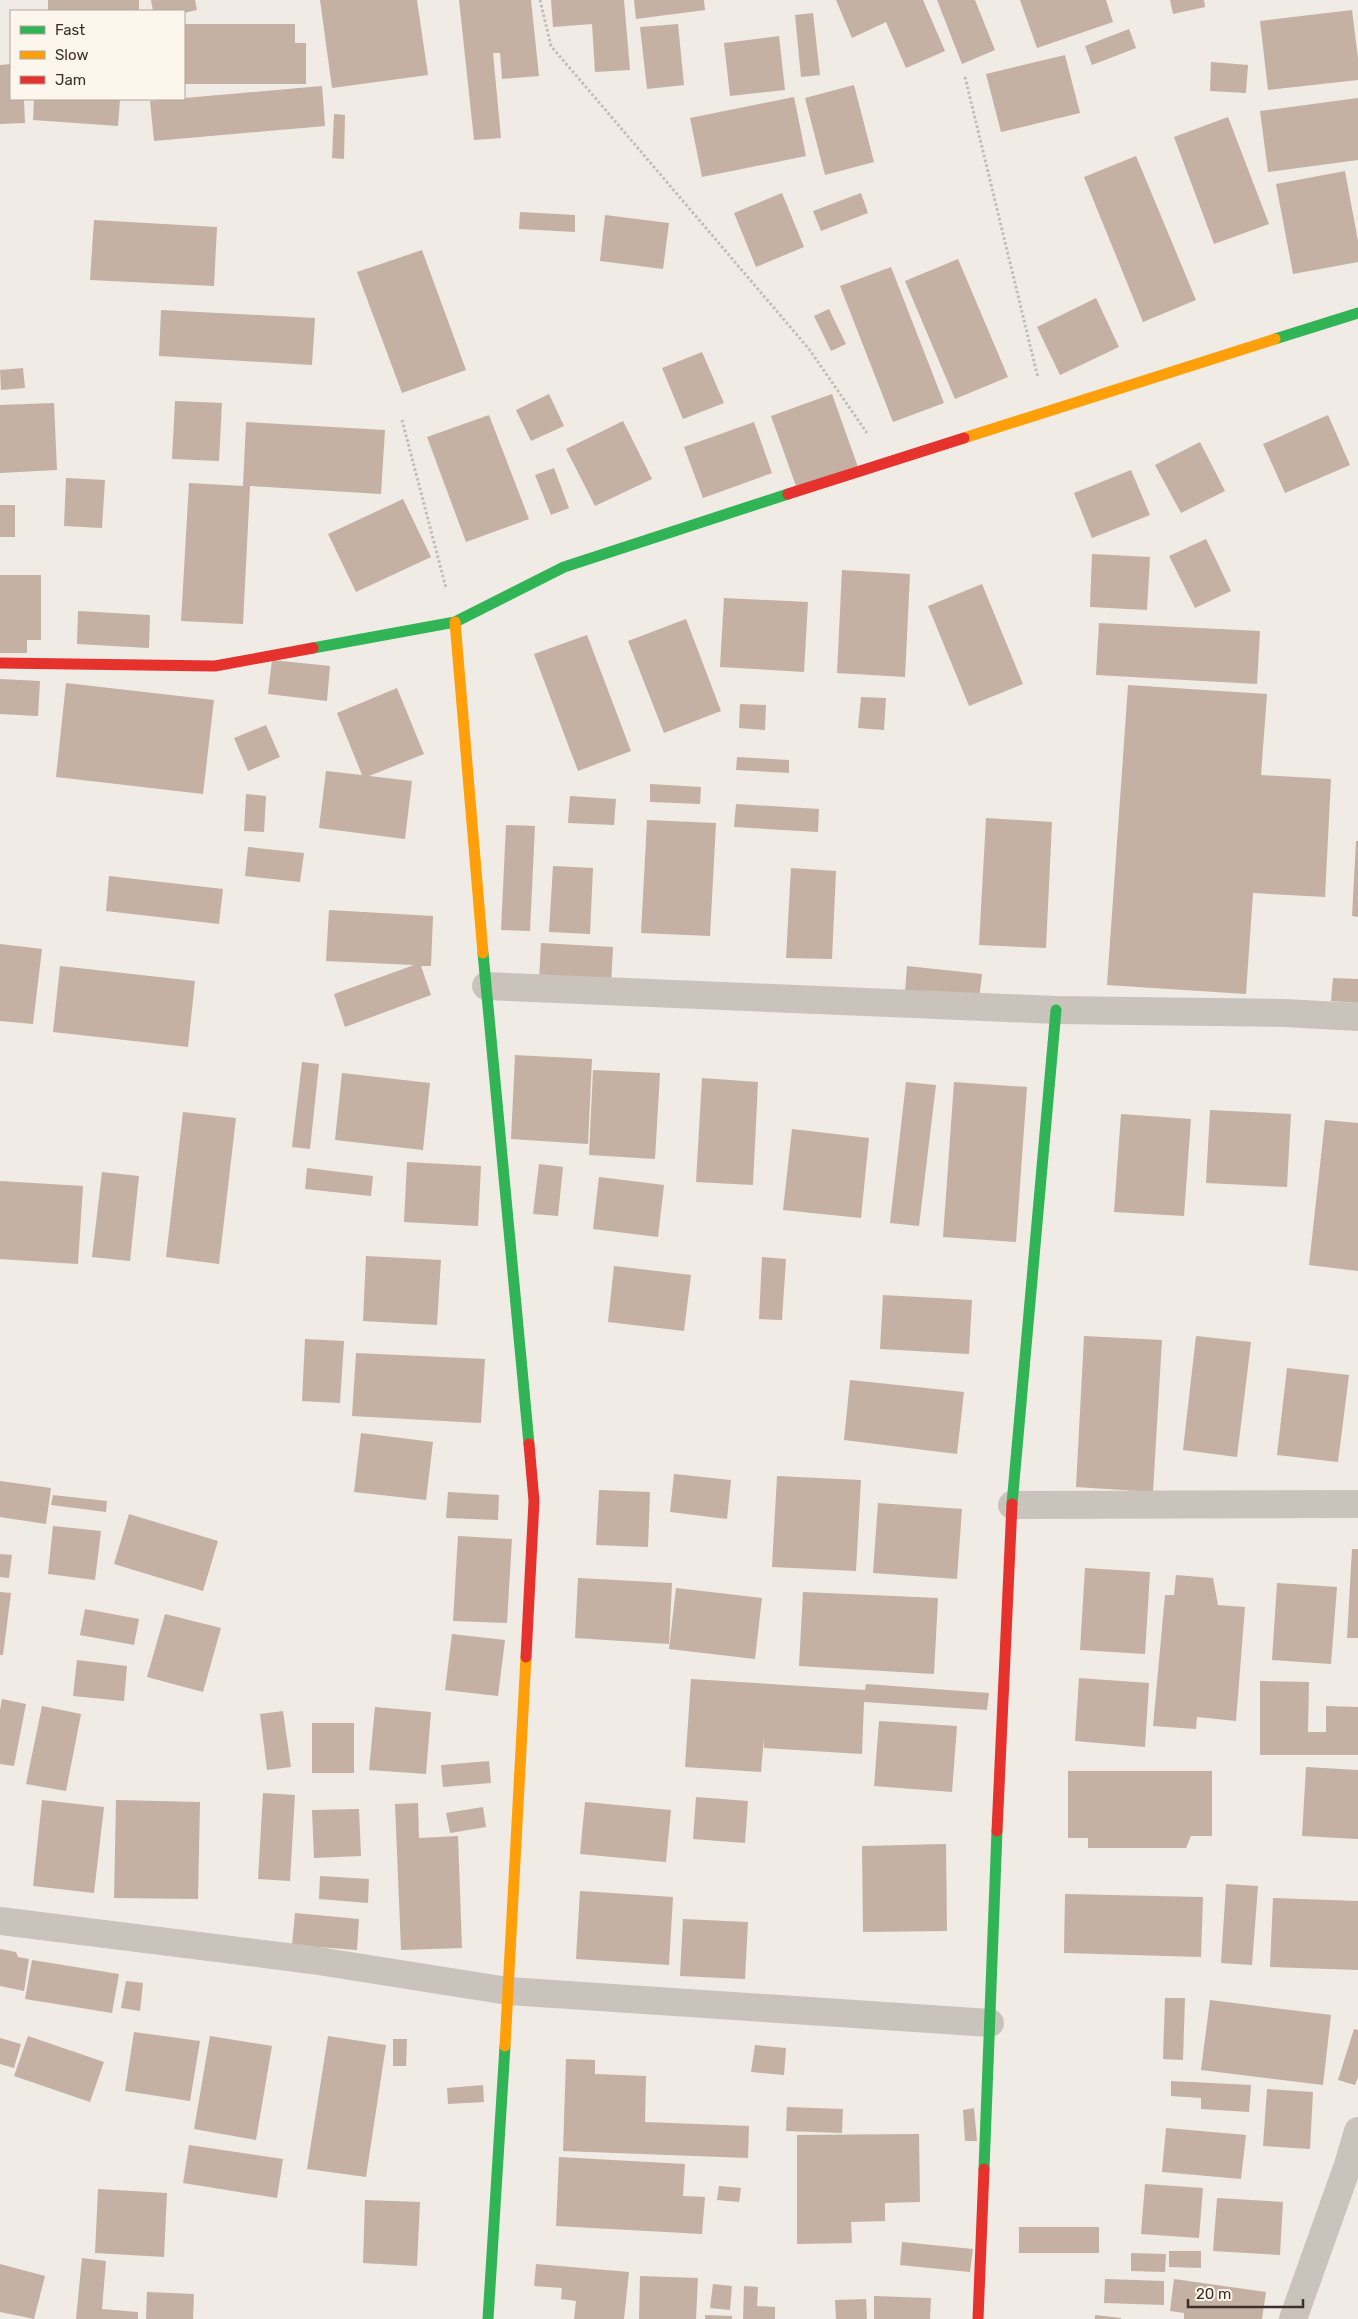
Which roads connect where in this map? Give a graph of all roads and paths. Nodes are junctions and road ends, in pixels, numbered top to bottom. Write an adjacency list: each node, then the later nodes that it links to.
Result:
1 (540, 0): 6 (path)
2 (965, 77): 4 (path)
3 (1358, 313): 4 (street)
4 (1046, 412): 6 (street)
5 (402, 420): 7 (path)
6 (887, 463): 7 (street)
7 (455, 622): 8 (street); 9 (street)
8 (0, 663)
9 (486, 986): 10 (street); 15 (street)
10 (1056, 1010): 11 (street); 13 (street)
11 (1358, 1017)
12 (1358, 1504): 13 (street)
13 (1012, 1505): 16 (street)
14 (0, 1921): 15 (street)
15 (508, 1991): 16 (street); 19 (street)
16 (990, 2023): 20 (street)
17 (1358, 2131): 18 (street)
18 (1353, 2167): 21 (street)
19 (488, 2319)
20 (978, 2319)
21 (1293, 2319)

